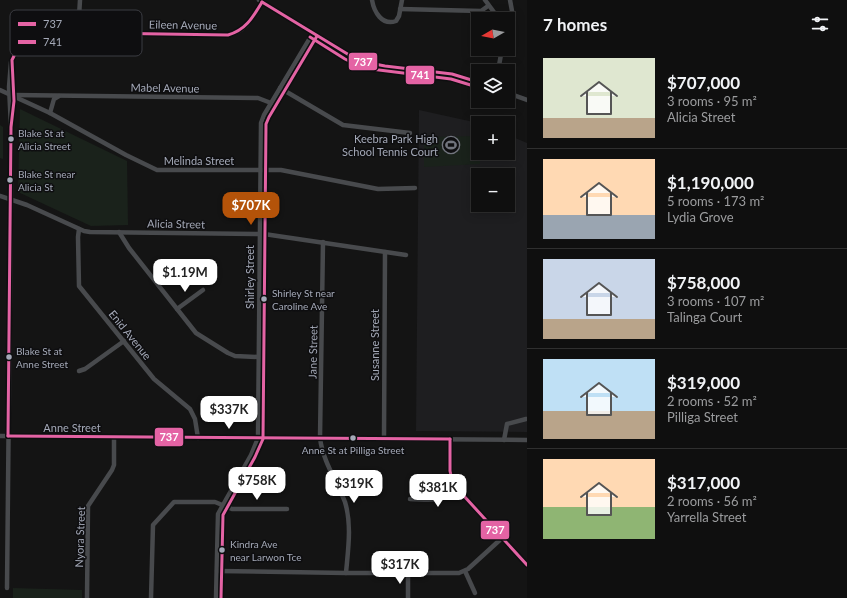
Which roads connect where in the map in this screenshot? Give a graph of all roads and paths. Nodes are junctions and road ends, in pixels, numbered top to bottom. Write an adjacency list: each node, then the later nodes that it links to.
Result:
1 (80, 0): 9 (street)
2 (372, 0): 8 (street)
3 (402, 0): 8 (street)
4 (485, 0): 7 (street)
5 (510, 0): 11 (street)
6 (260, 1): 12 (street); 13 (street, Eileen Avenue)
7 (488, 6): 8 (street); 10 (street)
8 (400, 9)
9 (79, 10)
10 (493, 12)
11 (512, 12)
12 (313, 33): 15 (street); 16 (street, Shirley Street)
13 (142, 34)
14 (14, 56): 18 (street, Eileen Avenue)
15 (471, 80)
16 (280, 88): 22 (street, Shirley Street); 24 (street)
17 (0, 90): 18 (street, Melinda Street)
18 (12, 95): 19 (street, Mabel Avenue); 23 (street, Melinda Street); 28 (street)
19 (59, 96): 22 (street, Mabel Avenue); 23 (street)
20 (515, 96): 21 (street)
21 (527, 100)
22 (270, 103): 25 (street, Shirley Street)
23 (50, 112): 25 (street, Melinda Street)
24 (410, 133)
25 (260, 169): 26 (street, Melinda Street); 31 (street, Shirley Street)
26 (415, 188)
27 (0, 196): 28 (street, Alicia Street)
28 (11, 199): 29 (street, Alicia Street); 42 (street)
29 (80, 229): 30 (street, Alicia Street); 37 (street, Enid Avenue)
30 (119, 232): 31 (street, Alicia Street); 36 (street)
31 (259, 234): 32 (street, Alicia Street); 38 (street, Shirley Street)
32 (323, 242): 33 (street, Alicia Street); 46 (street, Jane Street)
33 (385, 252): 34 (street, Alicia Street); 47 (street, Susanne Street)
34 (406, 255)
35 (203, 290): 36 (street)
36 (178, 309): 38 (street)
37 (124, 341): 39 (street); 44 (street, Enid Avenue)
38 (258, 357): 45 (street, Shirley Street)
39 (79, 371)
40 (526, 419): 49 (street)
41 (0, 436): 42 (street, Anne Street)
42 (8, 436): 43 (street, Anne Street); 61 (street)
43 (114, 437): 44 (street, Anne Street); 63 (street, Nyora Street)
44 (198, 438): 45 (street, Anne Street)
45 (258, 438): 46 (street, Anne Street); 53 (street)
46 (320, 438): 47 (street, Anne Street); 59 (street, Jane Street)
47 (384, 439): 48 (street, Anne Street)
48 (450, 439): 49 (street, Anne Street); 51 (street)
49 (504, 440): 50 (street, Anne Street)
50 (527, 440)
51 (457, 489): 52 (street); 55 (street)
52 (410, 499)
53 (222, 504): 54 (street); 57 (street); 64 (street)
54 (287, 509)
55 (502, 538): 56 (street); 58 (street)
56 (527, 565)
57 (217, 571): 59 (street); 65 (street)
58 (465, 571): 60 (street); 62 (street)
59 (346, 573): 60 (street)
60 (408, 573): 66 (street)
61 (7, 588)
62 (475, 593)
63 (87, 598)
64 (151, 598)
65 (216, 598)
66 (408, 598)

